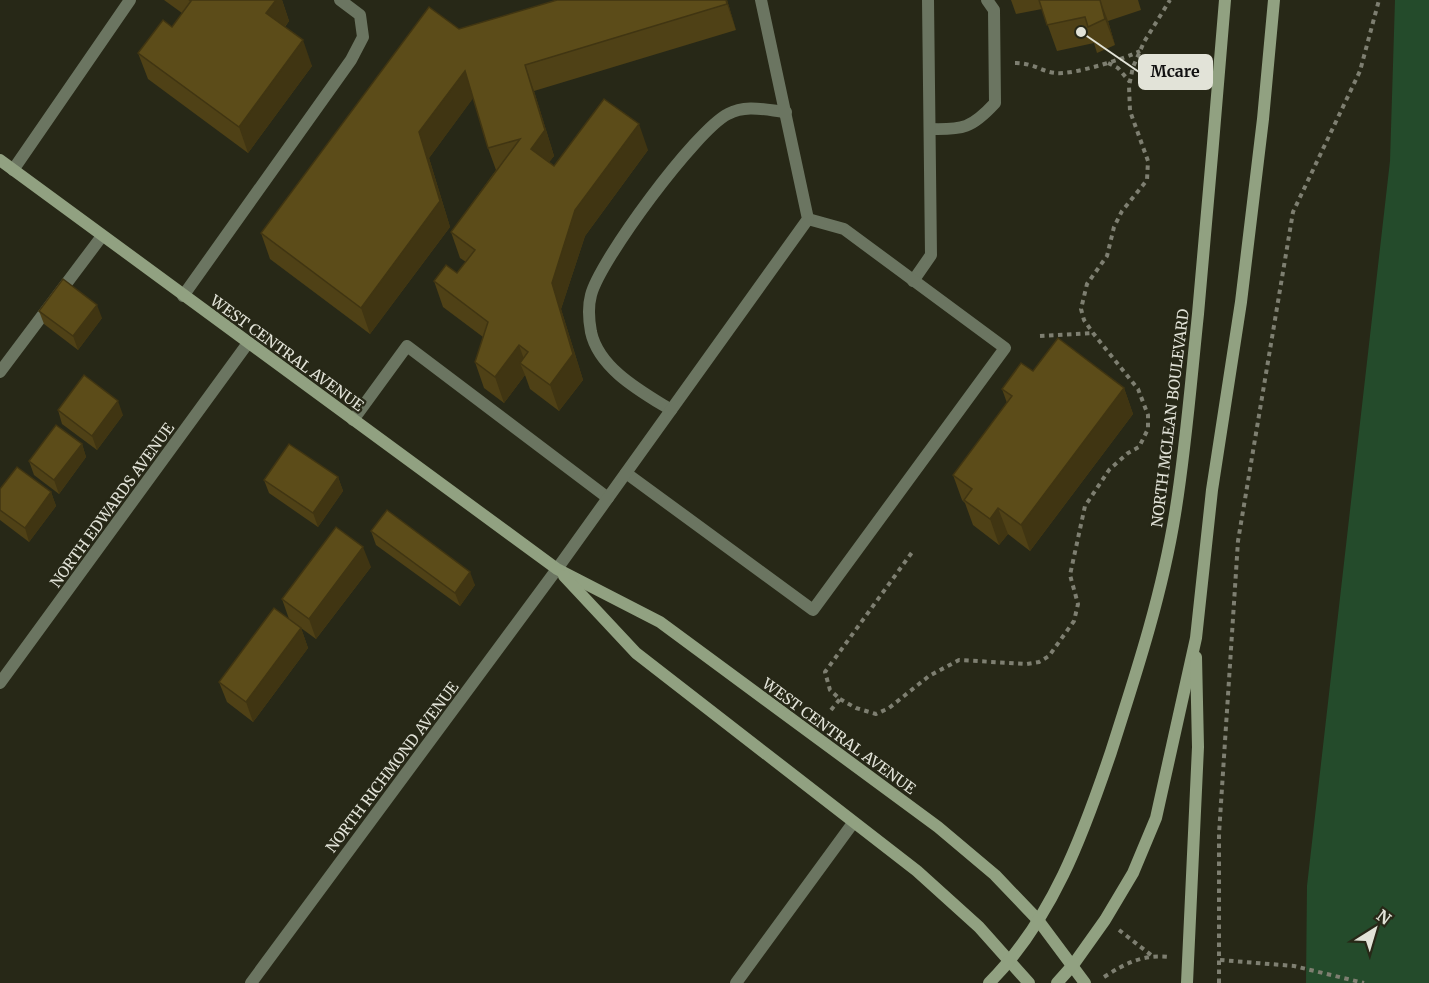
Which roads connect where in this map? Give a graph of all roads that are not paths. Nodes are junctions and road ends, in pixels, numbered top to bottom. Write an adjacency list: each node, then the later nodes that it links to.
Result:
1 (130, 0): 11 (street)
2 (340, 0): 15 (street)
3 (761, 0): 8 (street)
4 (928, 0): 9 (street)
5 (987, 0): 9 (street)
6 (1225, 0): 26 (main road, NORTH MCLEAN BOULEVARD)
7 (1274, 0): 23 (main road)
8 (786, 112): 12 (street); 18 (street)
9 (930, 129): 14 (street)
10 (0, 160): 11 (main road, WEST CENTRAL AVENUE)
11 (13, 170): 13 (main road, WEST CENTRAL AVENUE)
12 (808, 219): 14 (street); 18 (street, NORTH RICHMOND AVENUE)
13 (102, 236): 15 (main road, WEST CENTRAL AVENUE); 17 (street)
14 (913, 281): 20 (street)
15 (183, 296): 16 (main road, WEST CENTRAL AVENUE)
16 (248, 343): 19 (main road, WEST CENTRAL AVENUE); 24 (street, NORTH EDWARDS AVENUE)
17 (0, 372)
18 (671, 410): 20 (street, NORTH RICHMOND AVENUE)
19 (353, 420): 21 (street); 22 (main road, WEST CENTRAL AVENUE)
20 (626, 473): 21 (street, NORTH RICHMOND AVENUE)
21 (608, 498): 22 (street, NORTH RICHMOND AVENUE)
22 (557, 569): 25 (main road, WEST CENTRAL AVENUE); 26 (main road, WEST CENTRAL AVENUE); 29 (street, NORTH RICHMOND AVENUE)
23 (1196, 638): 28 (main road); 35 (main road)
24 (0, 683)
25 (853, 823): 27 (main road, WEST CENTRAL AVENUE); 30 (street)
26 (1038, 920): 27 (main road, NORTH MCLEAN BOULEVARD); 28 (main road, WEST CENTRAL AVENUE)
27 (1011, 961): 31 (main road, NORTH MCLEAN BOULEVARD); 32 (main road)
28 (1073, 965): 33 (main road); 34 (main road)
29 (251, 983)
30 (736, 983)
31 (989, 983)
32 (1029, 983)
33 (1057, 983)
34 (1085, 983)
35 (1186, 983)

